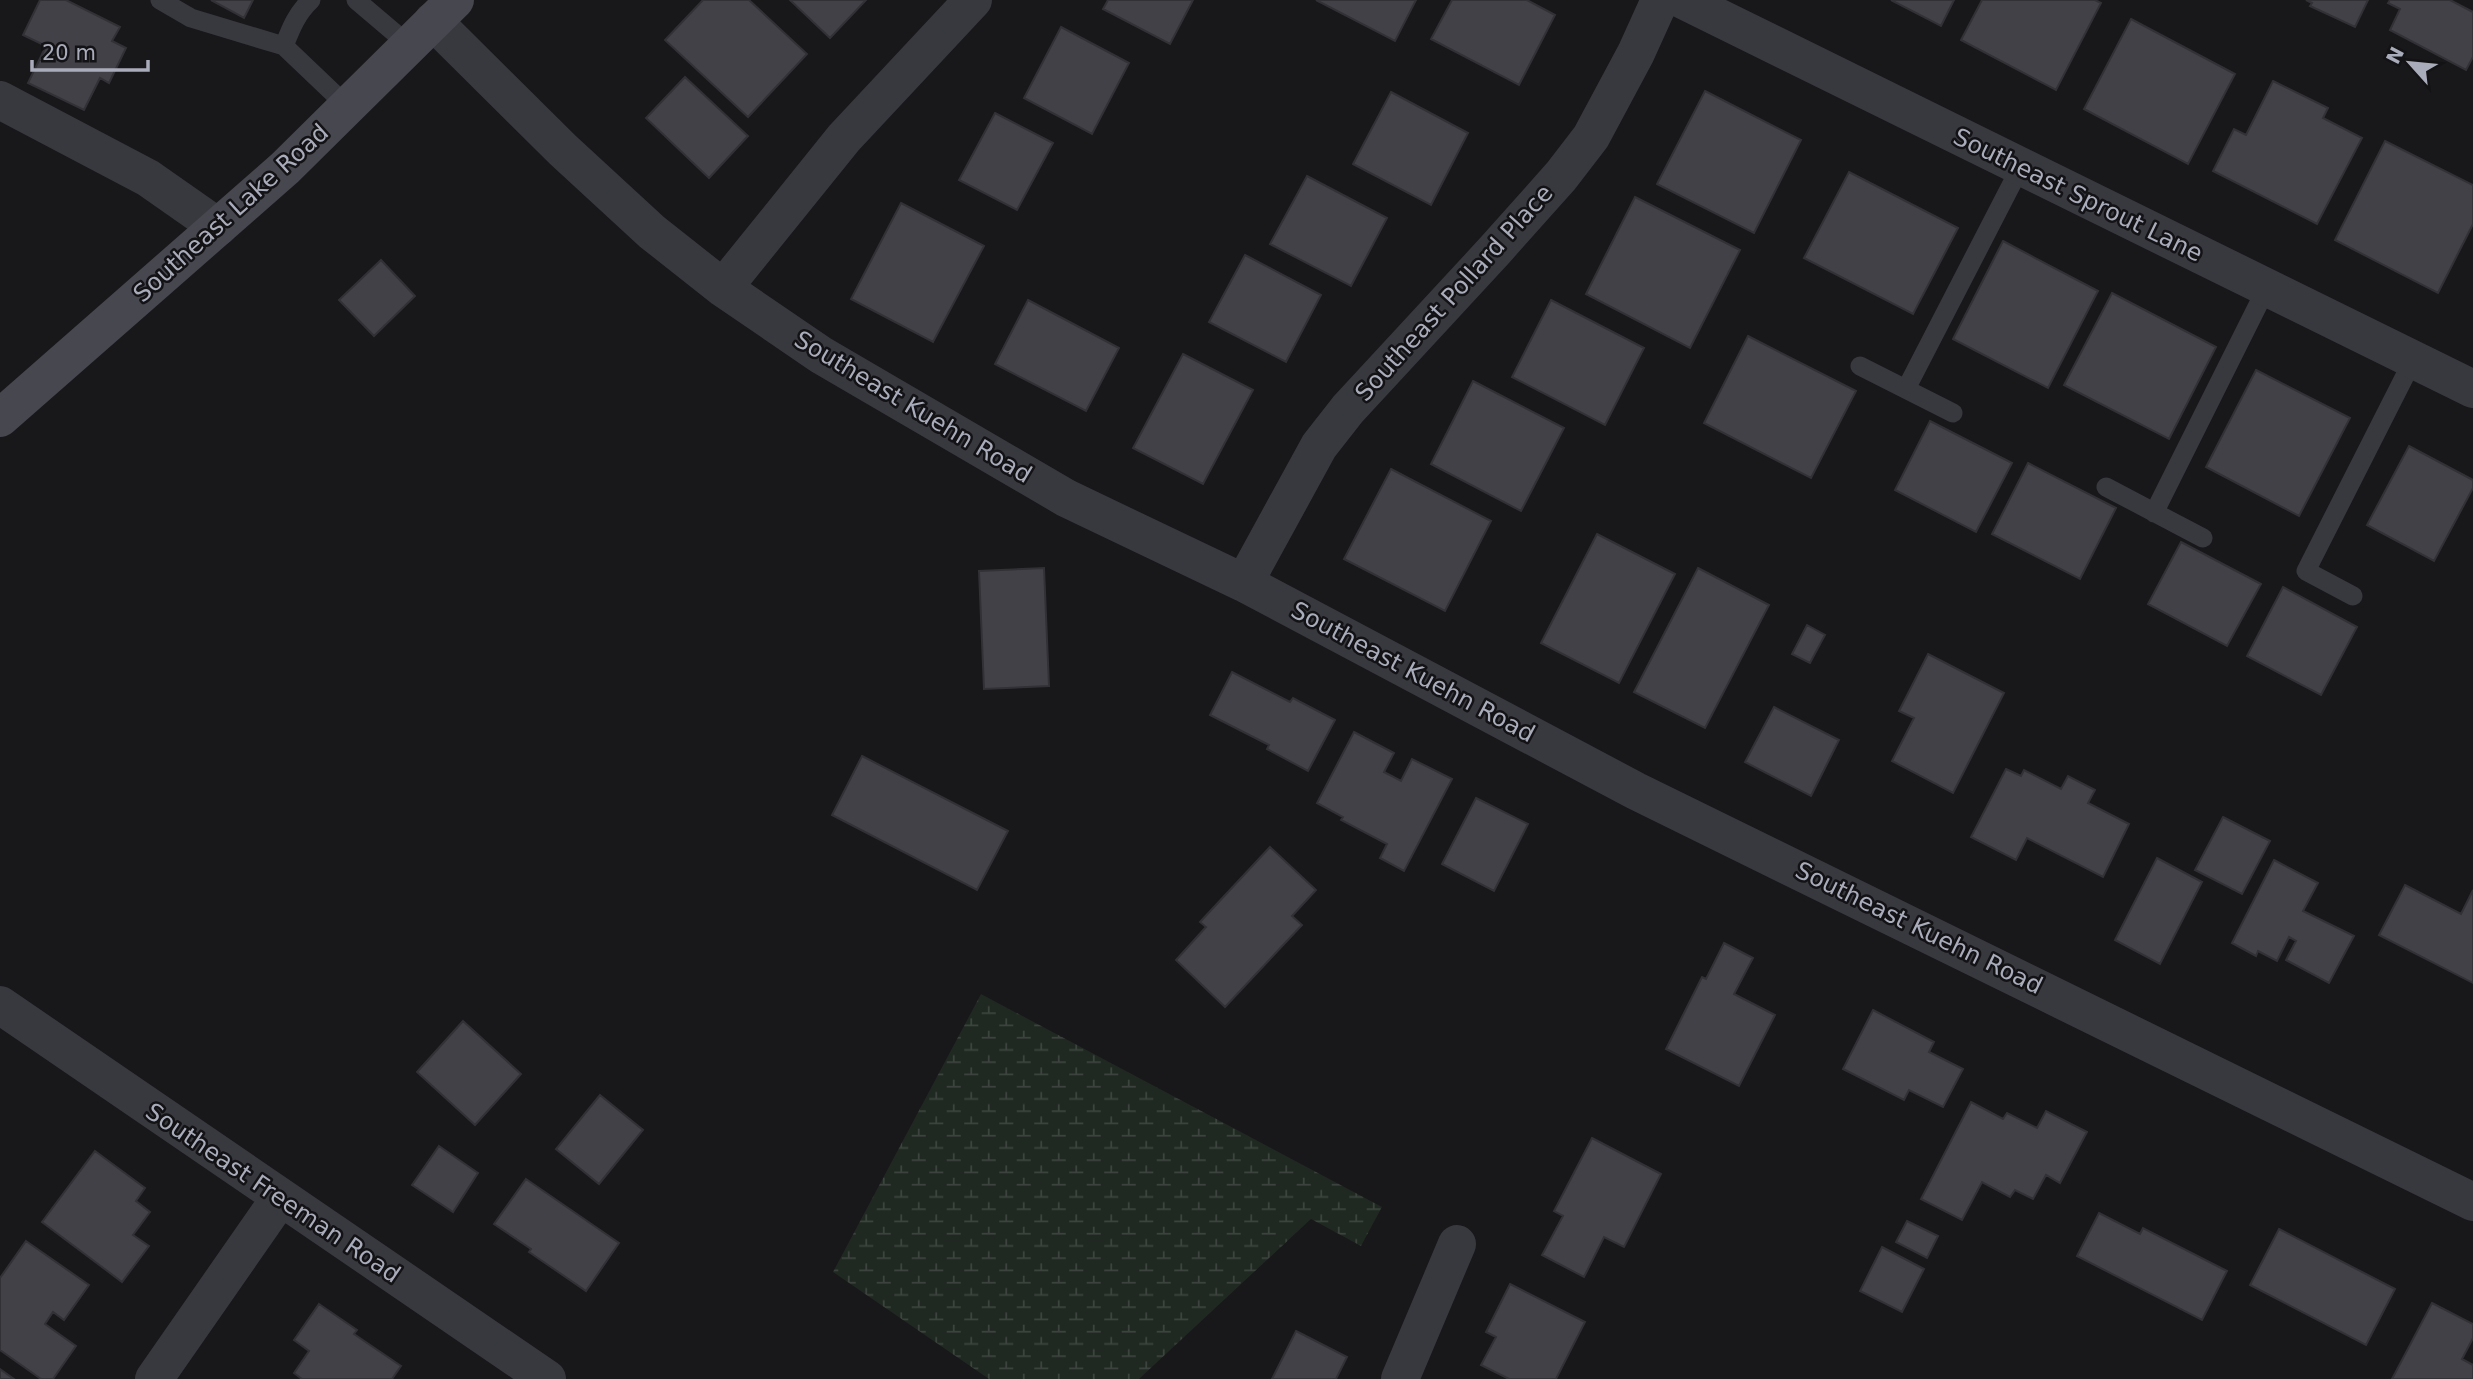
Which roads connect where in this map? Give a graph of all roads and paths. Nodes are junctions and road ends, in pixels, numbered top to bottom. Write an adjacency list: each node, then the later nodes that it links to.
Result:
1 (160, 0): 8 (lane)
2 (311, 0): 8 (lane)
3 (356, 0): 7 (lane)
4 (973, 0): 14 (street)
5 (1660, 0): 24 (street, Southeast Pollard Place)
6 (1683, 0): 11 (street, Southeast Sprout Lane)
7 (432, 22): 10 (main road, Southeast Lake Road); 14 (street, Southeast Kuehn Road)
8 (284, 46): 10 (lane)
9 (0, 100): 12 (street)
10 (348, 107): 12 (main road, Southeast Lake Road)
11 (2021, 166): 13 (street, Southeast Sprout Lane); 17 (lane)
12 (218, 227): 20 (main road, Southeast Lake Road)
13 (2267, 287): 15 (street, Southeast Sprout Lane); 22 (lane)
14 (723, 288): 24 (street, Southeast Kuehn Road)
15 (2413, 360): 18 (street, Southeast Sprout Lane); 25 (lane)
16 (1860, 366): 17 (lane)
17 (1906, 389): 19 (lane)
18 (2473, 389)
19 (1953, 413)
20 (0, 418)
21 (2106, 487): 22 (lane)
22 (2154, 513): 23 (lane)
23 (2203, 538)
24 (1244, 583): 28 (street, Southeast Kuehn Road)
25 (2353, 596)
26 (0, 1005): 27 (street, Southeast Freeman Road)
27 (280, 1198): 30 (street); 31 (street, Southeast Freeman Road)
28 (2473, 1202)
29 (1457, 1244): 32 (street)
30 (154, 1379)
31 (547, 1379)
32 (1400, 1379)

